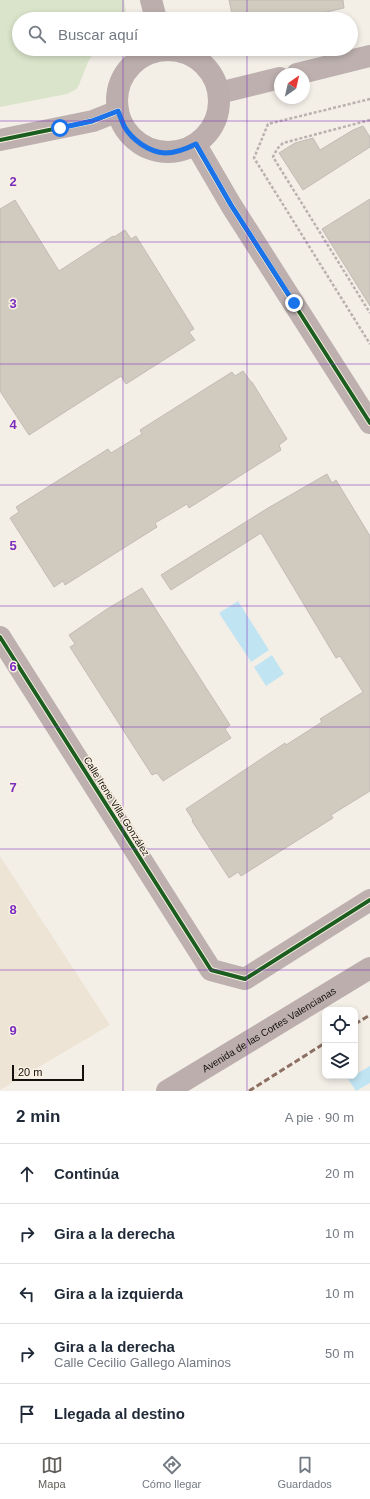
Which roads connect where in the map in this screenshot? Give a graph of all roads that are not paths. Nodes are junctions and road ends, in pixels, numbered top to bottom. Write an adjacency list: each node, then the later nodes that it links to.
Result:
1 (142, 56): 7 (main road)
2 (190, 56): 6 (main road)
3 (370, 56): 4 (street)
4 (310, 71)
5 (274, 79): 6 (street)
6 (219, 93): 9 (main road)
7 (118, 111): 8 (street); 9 (main road)
8 (0, 140)
9 (196, 144): 10 (street)
10 (370, 423)
11 (0, 636): 12 (street, Calle Irene Villa González)
12 (370, 900)
13 (370, 968): 14 (main road, Avenida de las Cortes Valencianas)
14 (166, 1091)

